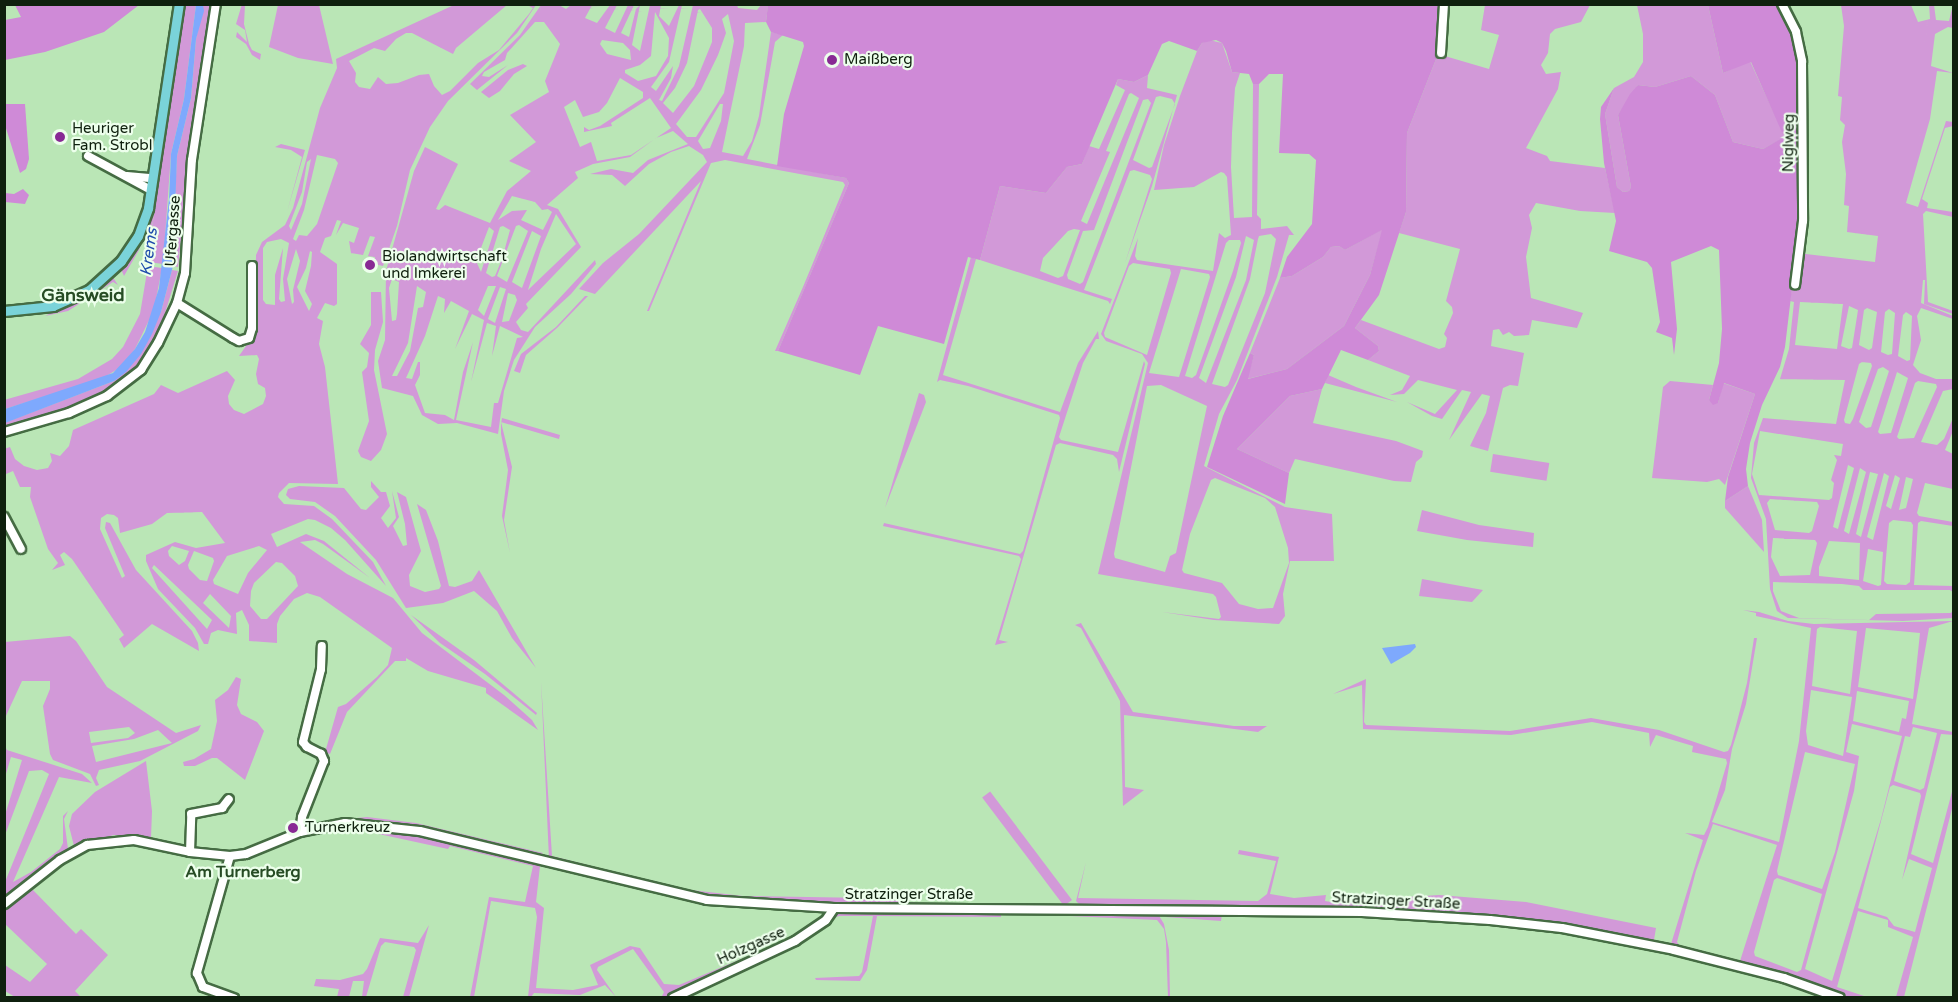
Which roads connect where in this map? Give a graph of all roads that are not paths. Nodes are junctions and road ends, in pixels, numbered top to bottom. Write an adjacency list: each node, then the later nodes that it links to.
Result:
1 (179, 4): 8 (main road)
2 (216, 4): 12 (street, Ufergasse)
3 (1444, 4): 5 (street)
4 (1782, 4): 11 (street, Niglweg)
5 (1442, 53)
6 (87, 156): 7 (street)
7 (123, 175): 8 (street); 9 (street)
8 (152, 178): 9 (main road)
9 (151, 190): 13 (main road)
10 (252, 266): 12 (street)
11 (1795, 285)
12 (177, 303): 14 (street, Ufergasse)
13 (4, 311)
14 (4, 432)
15 (4, 518): 16 (street)
16 (21, 549)
17 (322, 646): 19 (street)
18 (229, 799): 20 (street)
19 (300, 832): 21 (street, Stratzinger Straße); 23 (street, Stratzinger Straße)
20 (190, 852): 21 (street, Stratzinger Straße); 22 (street, Stratzinger Straße)
21 (231, 856): 24 (street)
22 (4, 904)
23 (834, 908): 25 (street, Holzgasse); 26 (street, Stratzinger Straße)
24 (234, 998)
25 (673, 998)
26 (1840, 998)

